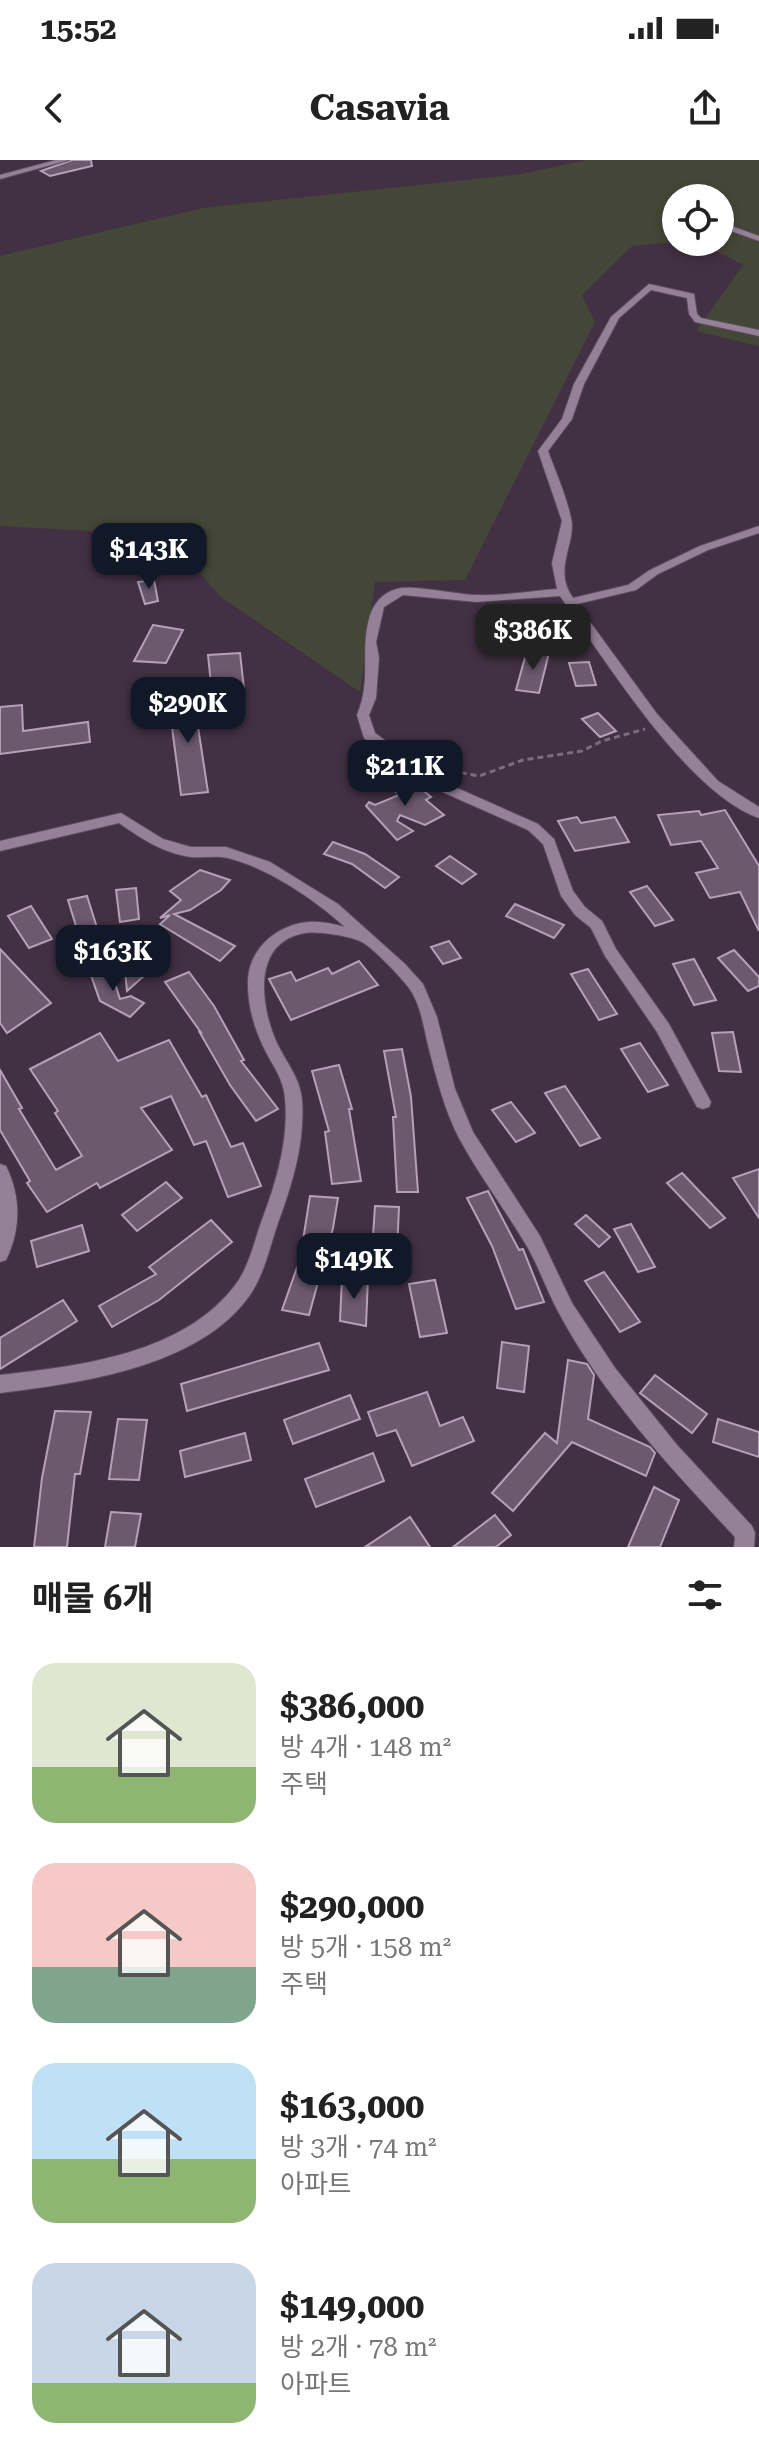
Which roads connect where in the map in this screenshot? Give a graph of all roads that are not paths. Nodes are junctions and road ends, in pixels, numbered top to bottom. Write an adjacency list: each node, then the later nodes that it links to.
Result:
1 (65, 160): 2 (street)
2 (0, 177)
3 (734, 229): 4 (street)
4 (759, 239)
5 (759, 333): 7 (street)
6 (759, 529): 7 (street)
7 (567, 597): 8 (street); 11 (street)
8 (759, 813)
9 (0, 846): 10 (street)
10 (367, 938): 14 (street); 15 (street)
11 (703, 1102)
12 (0, 1171): 13 (street)
13 (0, 1254)
14 (0, 1384)
15 (744, 1547)

